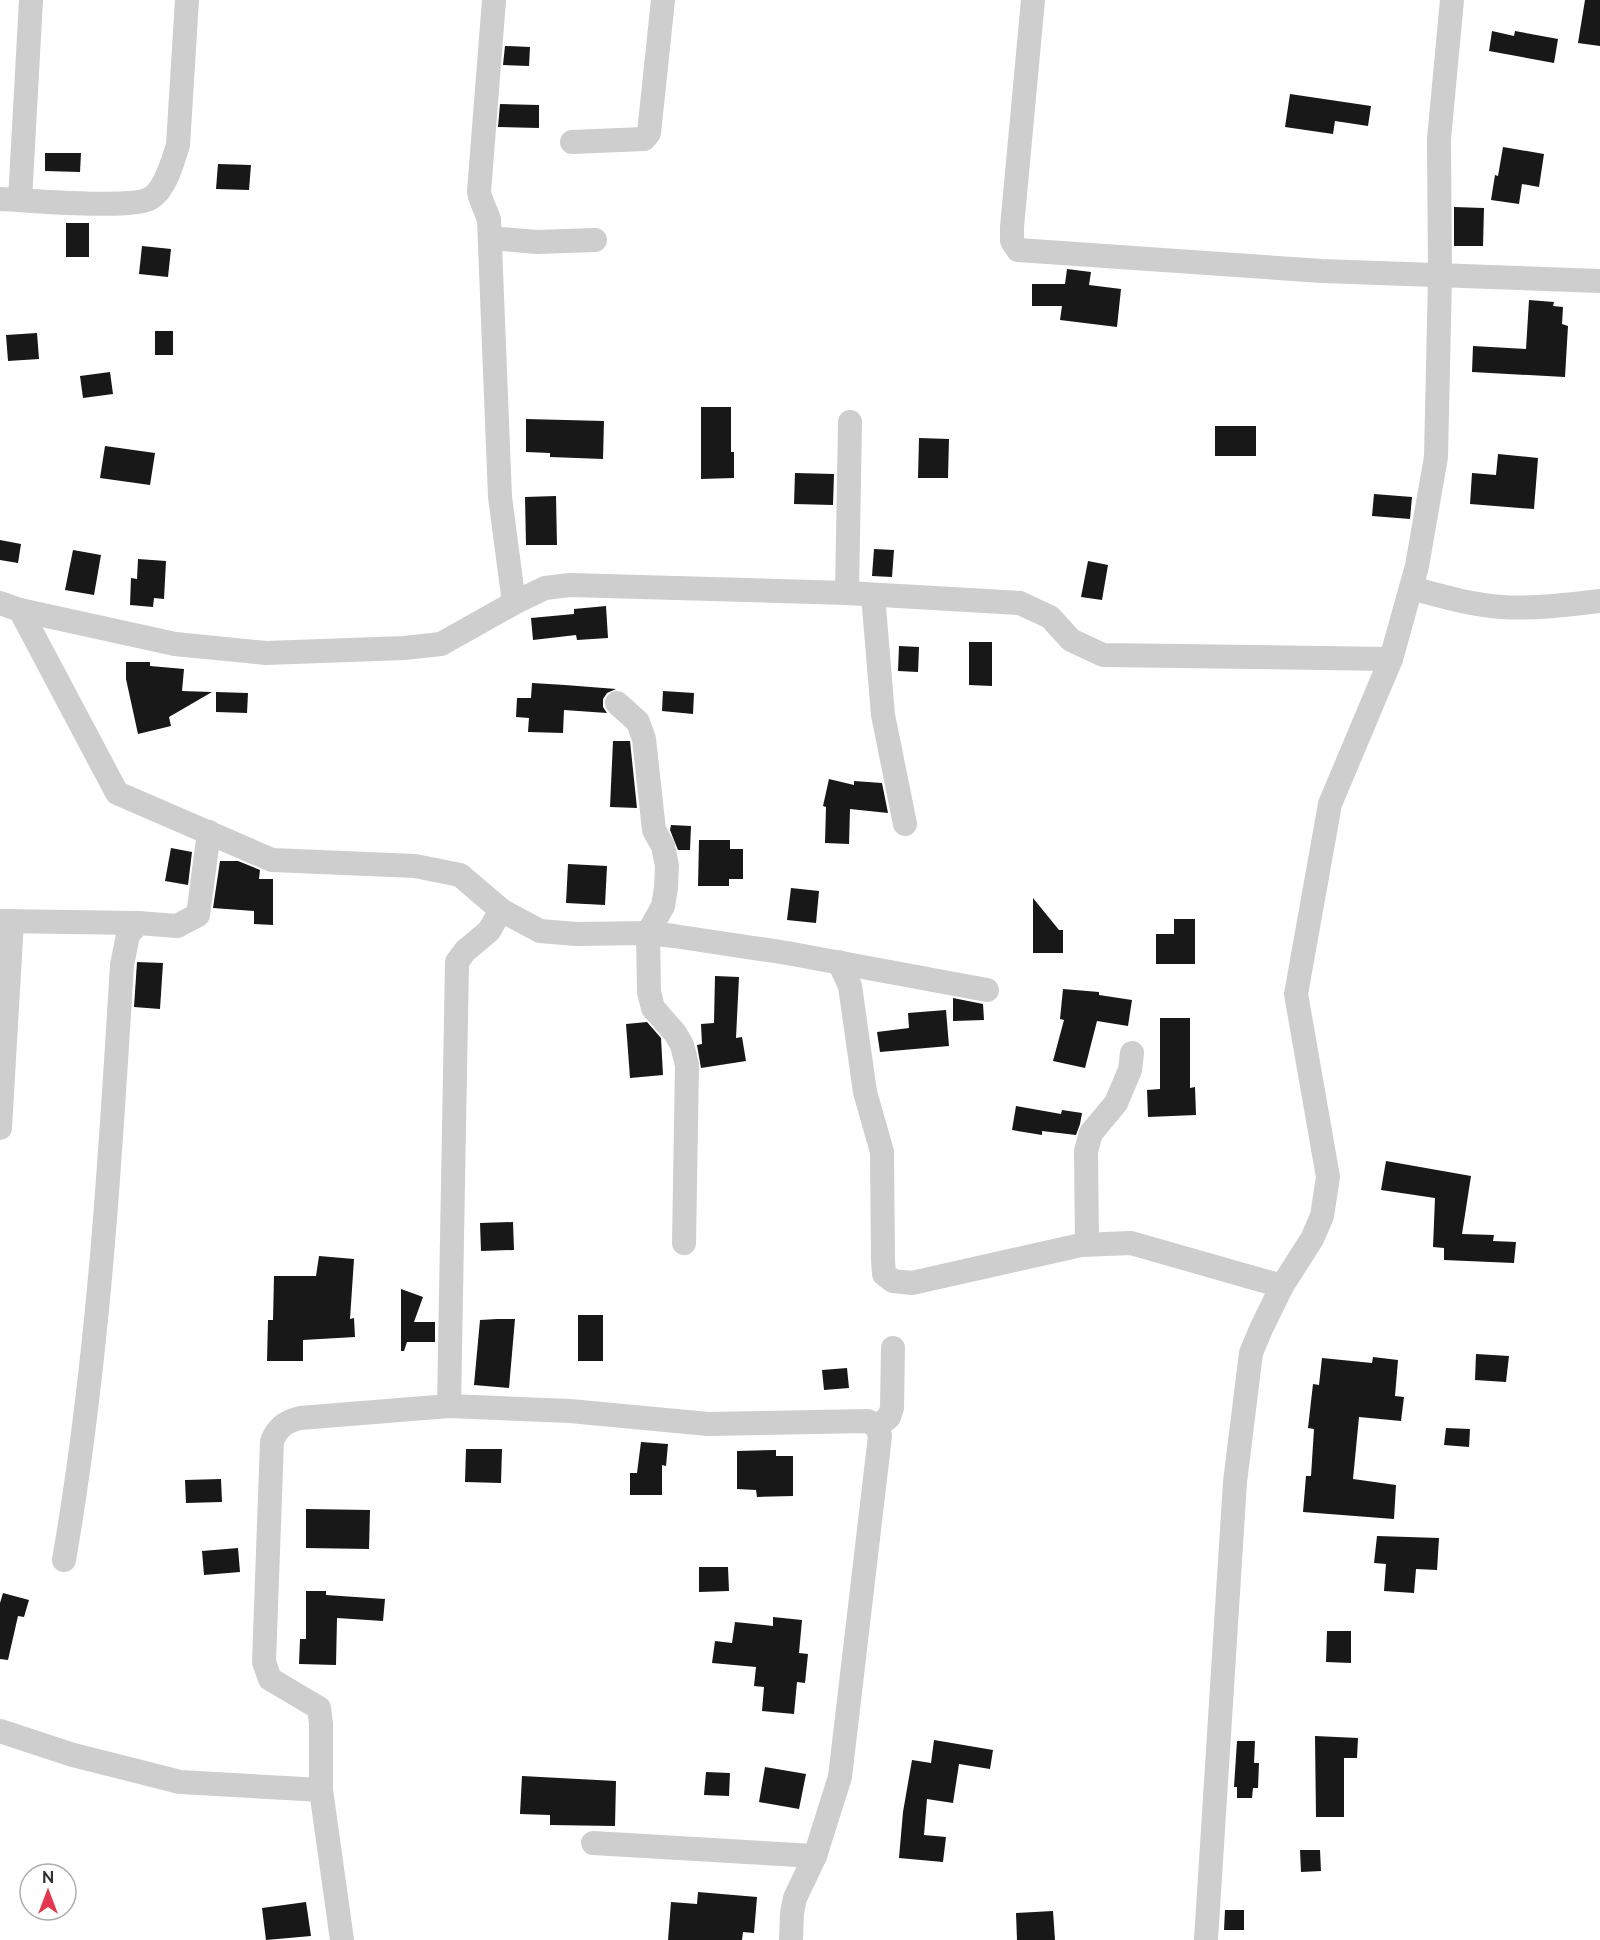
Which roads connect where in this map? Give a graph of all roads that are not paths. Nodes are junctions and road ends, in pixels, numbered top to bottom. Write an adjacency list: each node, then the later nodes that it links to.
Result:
1 (31, 0): 8 (street)
2 (187, 0): 8 (street)
3 (494, 0): 9 (street)
4 (663, 0): 7 (street)
5 (1033, 0): 11 (street)
6 (1452, 0): 11 (street)
7 (572, 142)
8 (10, 199)
9 (490, 238): 10 (street); 18 (street)
10 (595, 240)
11 (1440, 276): 12 (street); 14 (street)
12 (1600, 281)
13 (850, 422): 15 (street)
14 (1411, 588): 17 (street); 20 (street)
15 (847, 593): 16 (street); 18 (street)
16 (873, 595): 20 (street); 22 (street)
17 (1600, 602)
18 (514, 603): 19 (street)
19 (10, 607): 23 (street)
20 (1391, 659): 34 (street)
21 (617, 704): 27 (street)
22 (905, 824)
23 (209, 832): 24 (street); 26 (street)
24 (501, 910): 27 (street); 36 (street)
25 (6, 921): 26 (street); 31 (street)
26 (138, 923): 38 (street)
27 (648, 933): 28 (street); 32 (street)
28 (839, 962): 29 (street); 33 (street)
29 (987, 990)
30 (1132, 1053): 33 (street)
31 (0, 1128)
32 (684, 1243)
33 (1087, 1244): 34 (street)
34 (1282, 1286): 45 (street)
35 (893, 1348): 37 (street)
36 (449, 1406): 37 (street); 40 (street)
37 (877, 1427): 42 (street)
38 (64, 1560)
39 (0, 1731): 40 (street)
40 (321, 1790): 43 (street)
41 (593, 1843): 42 (street)
42 (815, 1856): 44 (street)
43 (342, 1940)
44 (791, 1940)
45 (1206, 1940)

